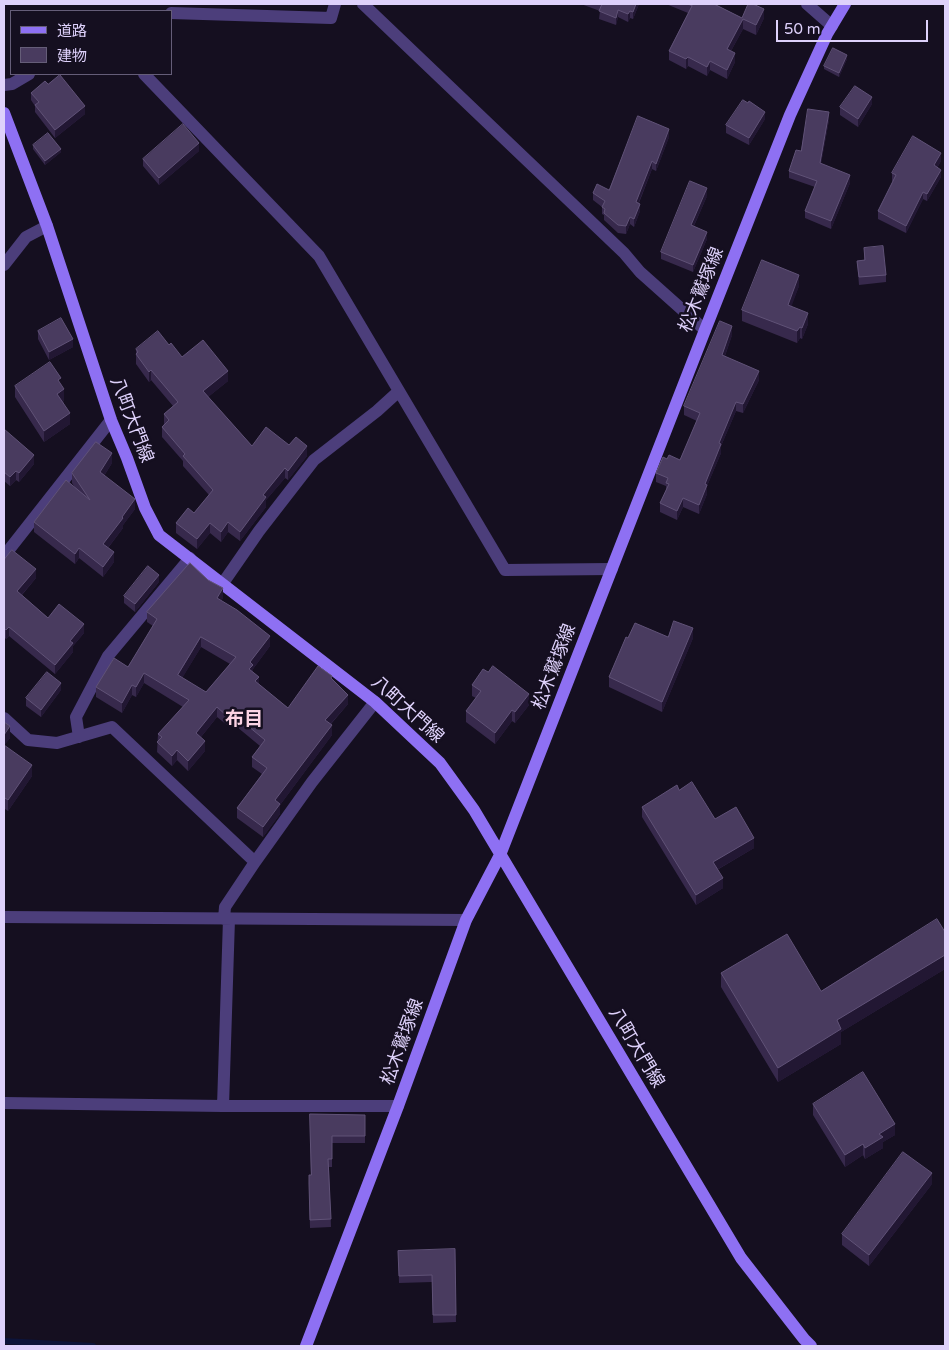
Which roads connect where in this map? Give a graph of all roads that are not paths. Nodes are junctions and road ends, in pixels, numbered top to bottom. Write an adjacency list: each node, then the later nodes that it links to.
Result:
1 (335, 4): 5 (street)
2 (363, 4): 13 (street)
3 (807, 4): 6 (street)
4 (845, 4): 6 (main road, 松木鷲塚線)
5 (172, 12)
6 (832, 26): 13 (main road, 松木鷲塚線)
7 (27, 75): 9 (street)
8 (145, 75): 14 (street)
9 (4, 84)
10 (4, 113): 11 (main road, 八町大門線)
11 (47, 226): 12 (street); 15 (main road, 八町大門線)
12 (4, 265)
13 (704, 330): 18 (main road, 松木鷲塚線)
14 (399, 391): 18 (street); 19 (street)
15 (111, 420): 16 (street); 17 (main road, 八町大門線)
16 (4, 556)
17 (190, 558): 19 (main road, 八町大門線); 22 (street)
18 (612, 569): 23 (main road, 松木鷲塚線)
19 (223, 583): 20 (main road, 八町大門線)
20 (375, 702): 23 (main road, 八町大門線); 24 (street)
21 (4, 718): 22 (street)
22 (79, 737): 24 (street)
23 (500, 855): 27 (main road, 松木鷲塚線); 31 (main road, 八町大門線)
24 (255, 862): 26 (street)
25 (4, 917): 26 (street)
26 (226, 919): 27 (street); 29 (street)
27 (466, 920): 30 (main road, 松木鷲塚線)
28 (4, 1103): 29 (street)
29 (223, 1106): 30 (street)
30 (398, 1106): 32 (main road, 松木鷲塚線)
31 (807, 1343)
32 (306, 1346)

